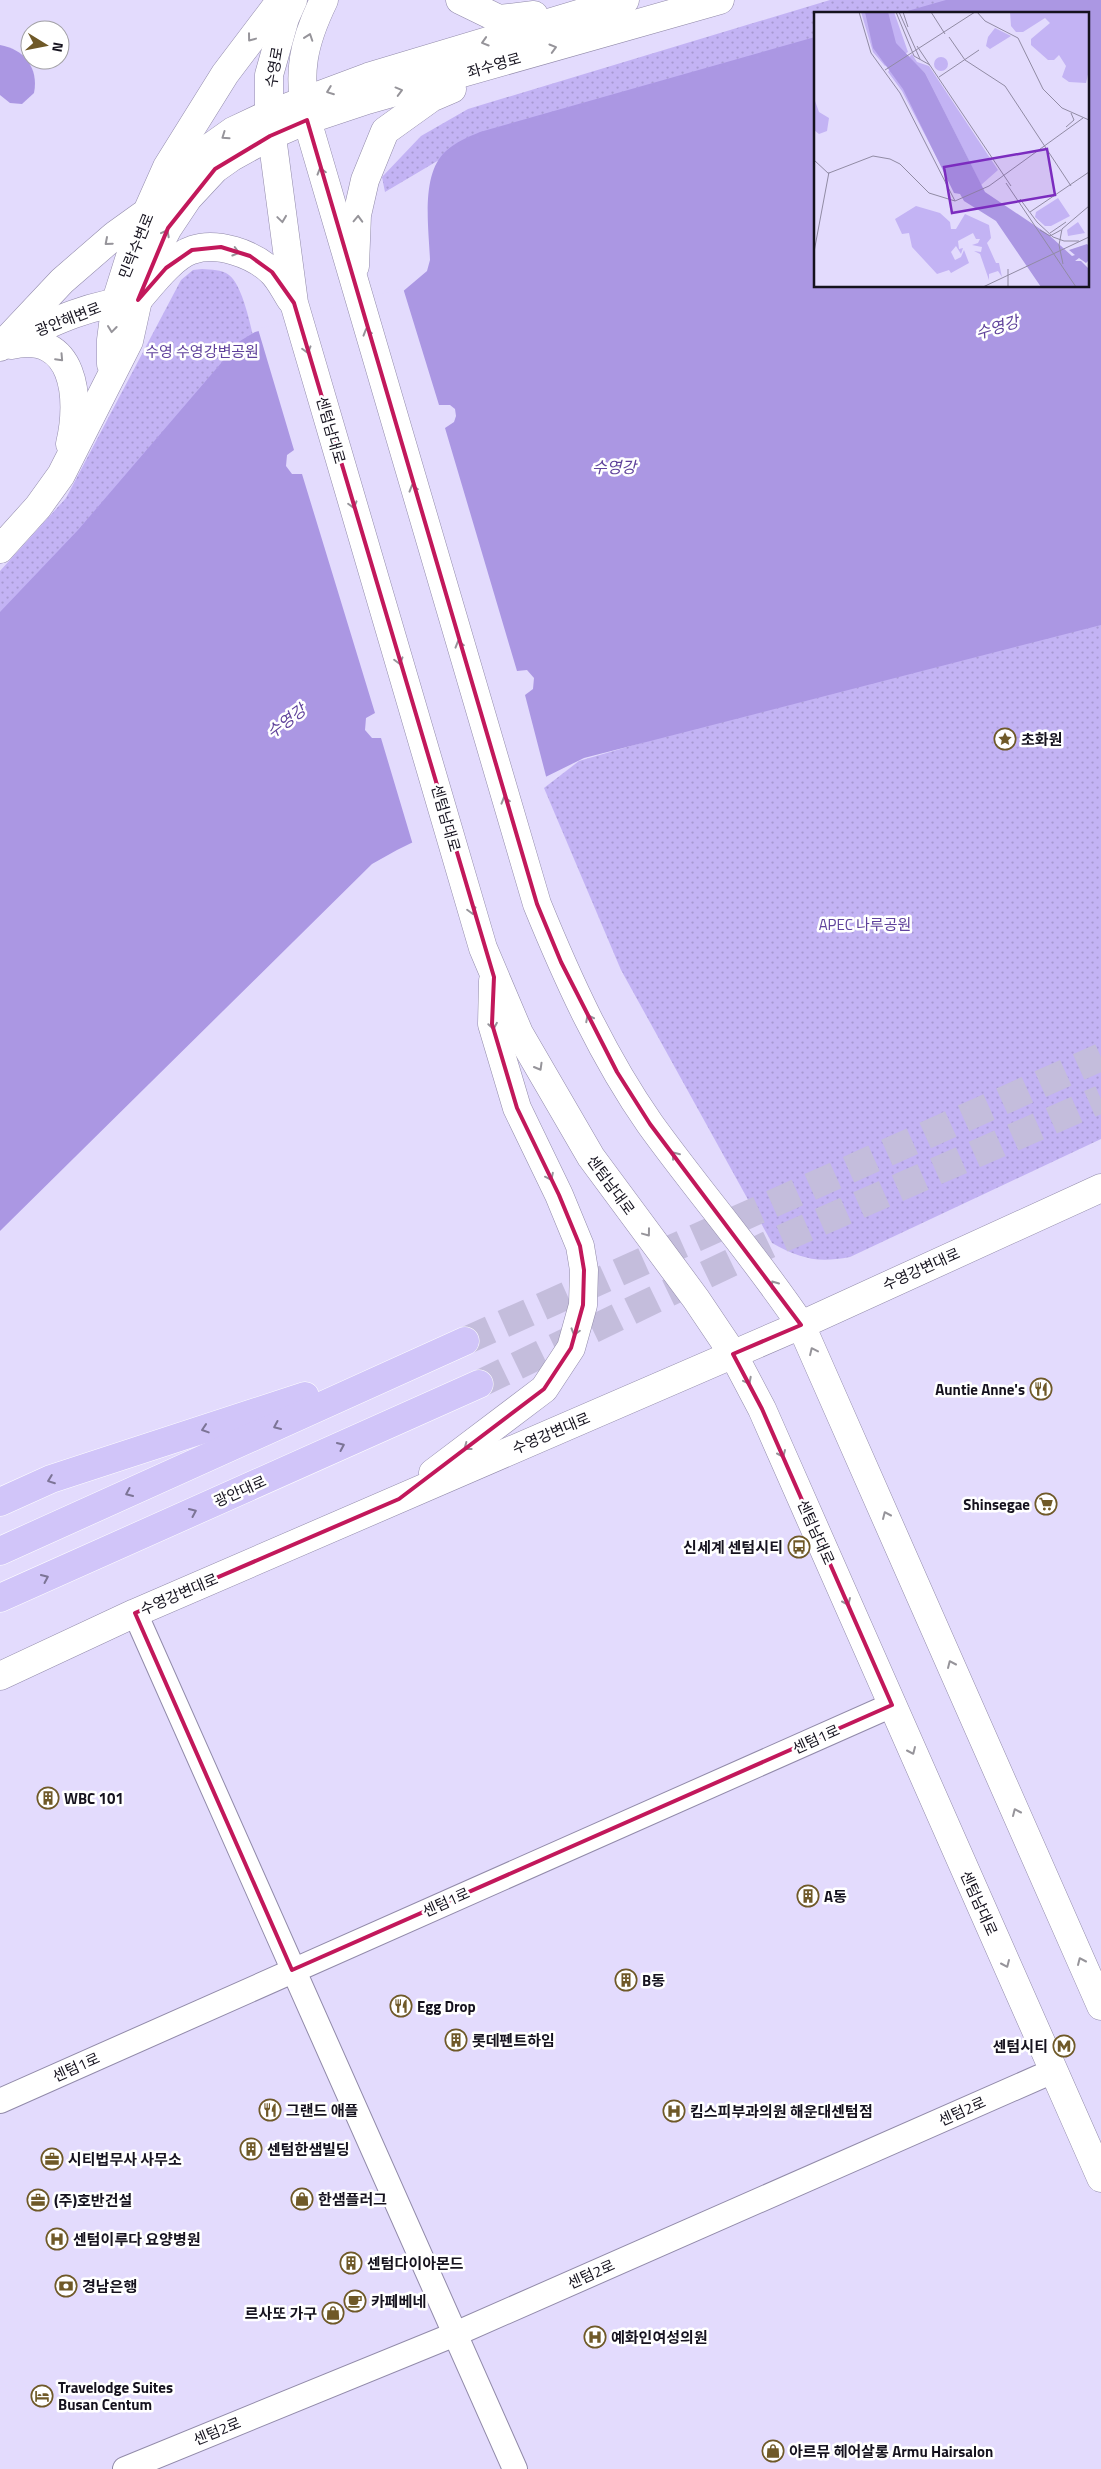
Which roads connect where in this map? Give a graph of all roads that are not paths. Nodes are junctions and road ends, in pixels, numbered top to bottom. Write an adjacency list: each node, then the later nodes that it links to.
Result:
1 (281, 0): 11 (main road, one-way to 11)
2 (293, 0): 10 (main road, 수영로)
3 (324, 0): 9 (main road, 수영로, one-way to 3)
4 (460, 0): 7 (main road)
5 (625, 0): 7 (main road, 좌수영로)
6 (720, 0): 8 (main road, 좌수영로, one-way to 6)
7 (565, 18): 9 (main road, 좌수영로, one-way to 9)
8 (490, 67): 9 (main road, 좌수영로, one-way to 8); 12 (main road, one-way to 8)
9 (305, 111): 10 (main road, 좌수영로); 12 (main road, one-way to 9)
10 (270, 125): 11 (main road, 민락수변로, one-way to 11); 13 (main road, 민락수변로, one-way to 10); 14 (main road, 센텀남대로, one-way to 14)
11 (147, 212): 13 (main road, 민락수변로); 15 (main road, one-way to 15)
12 (353, 285): 20 (main road, one-way to 12)
13 (127, 301): 14 (main road, one-way to 14); 15 (main road, 광안해변로); 16 (main road, 민락수변로)
14 (294, 303): 18 (main road, 센텀남대로, one-way to 18)
15 (0, 347): 16 (main road, one-way to 16)
16 (62, 476): 17 (main road, 민락수변로)
17 (0, 549)
18 (494, 977): 23 (main road, 센텀남대로, one-way to 23); 25 (main road, one-way to 25)
19 (1101, 1188): 20 (main road, 수영강변대로)
20 (801, 1325): 23 (main road, 수영강변대로); 33 (main road, one-way to 20)
21 (464, 1341): 22 (highway)
22 (435, 1354): 26 (highway, one-way to 26); 27 (highway, one-way to 27)
23 (733, 1354): 25 (main road, 수영강변대로); 31 (main road, 센텀남대로, one-way to 31)
24 (479, 1384): 28 (highway, 광안대로, one-way to 24)
25 (399, 1499): 29 (main road, 수영강변대로)
26 (0, 1502)
27 (0, 1551)
28 (0, 1598)
29 (135, 1613): 30 (main road, 수영강변대로); 32 (street)
30 (0, 1676)
31 (892, 1706): 32 (street, 센텀1로); 34 (main road, 센텀남대로, one-way to 34)
32 (292, 1970): 35 (street, 센텀1로); 37 (street)
33 (1101, 2006)
34 (1053, 2071): 36 (main road, 센텀남대로); 37 (street, 센텀2로)
35 (0, 2101)
36 (1101, 2178)
37 (453, 2335): 38 (street, 센텀2로); 39 (street)
38 (125, 2469)
39 (515, 2469)

